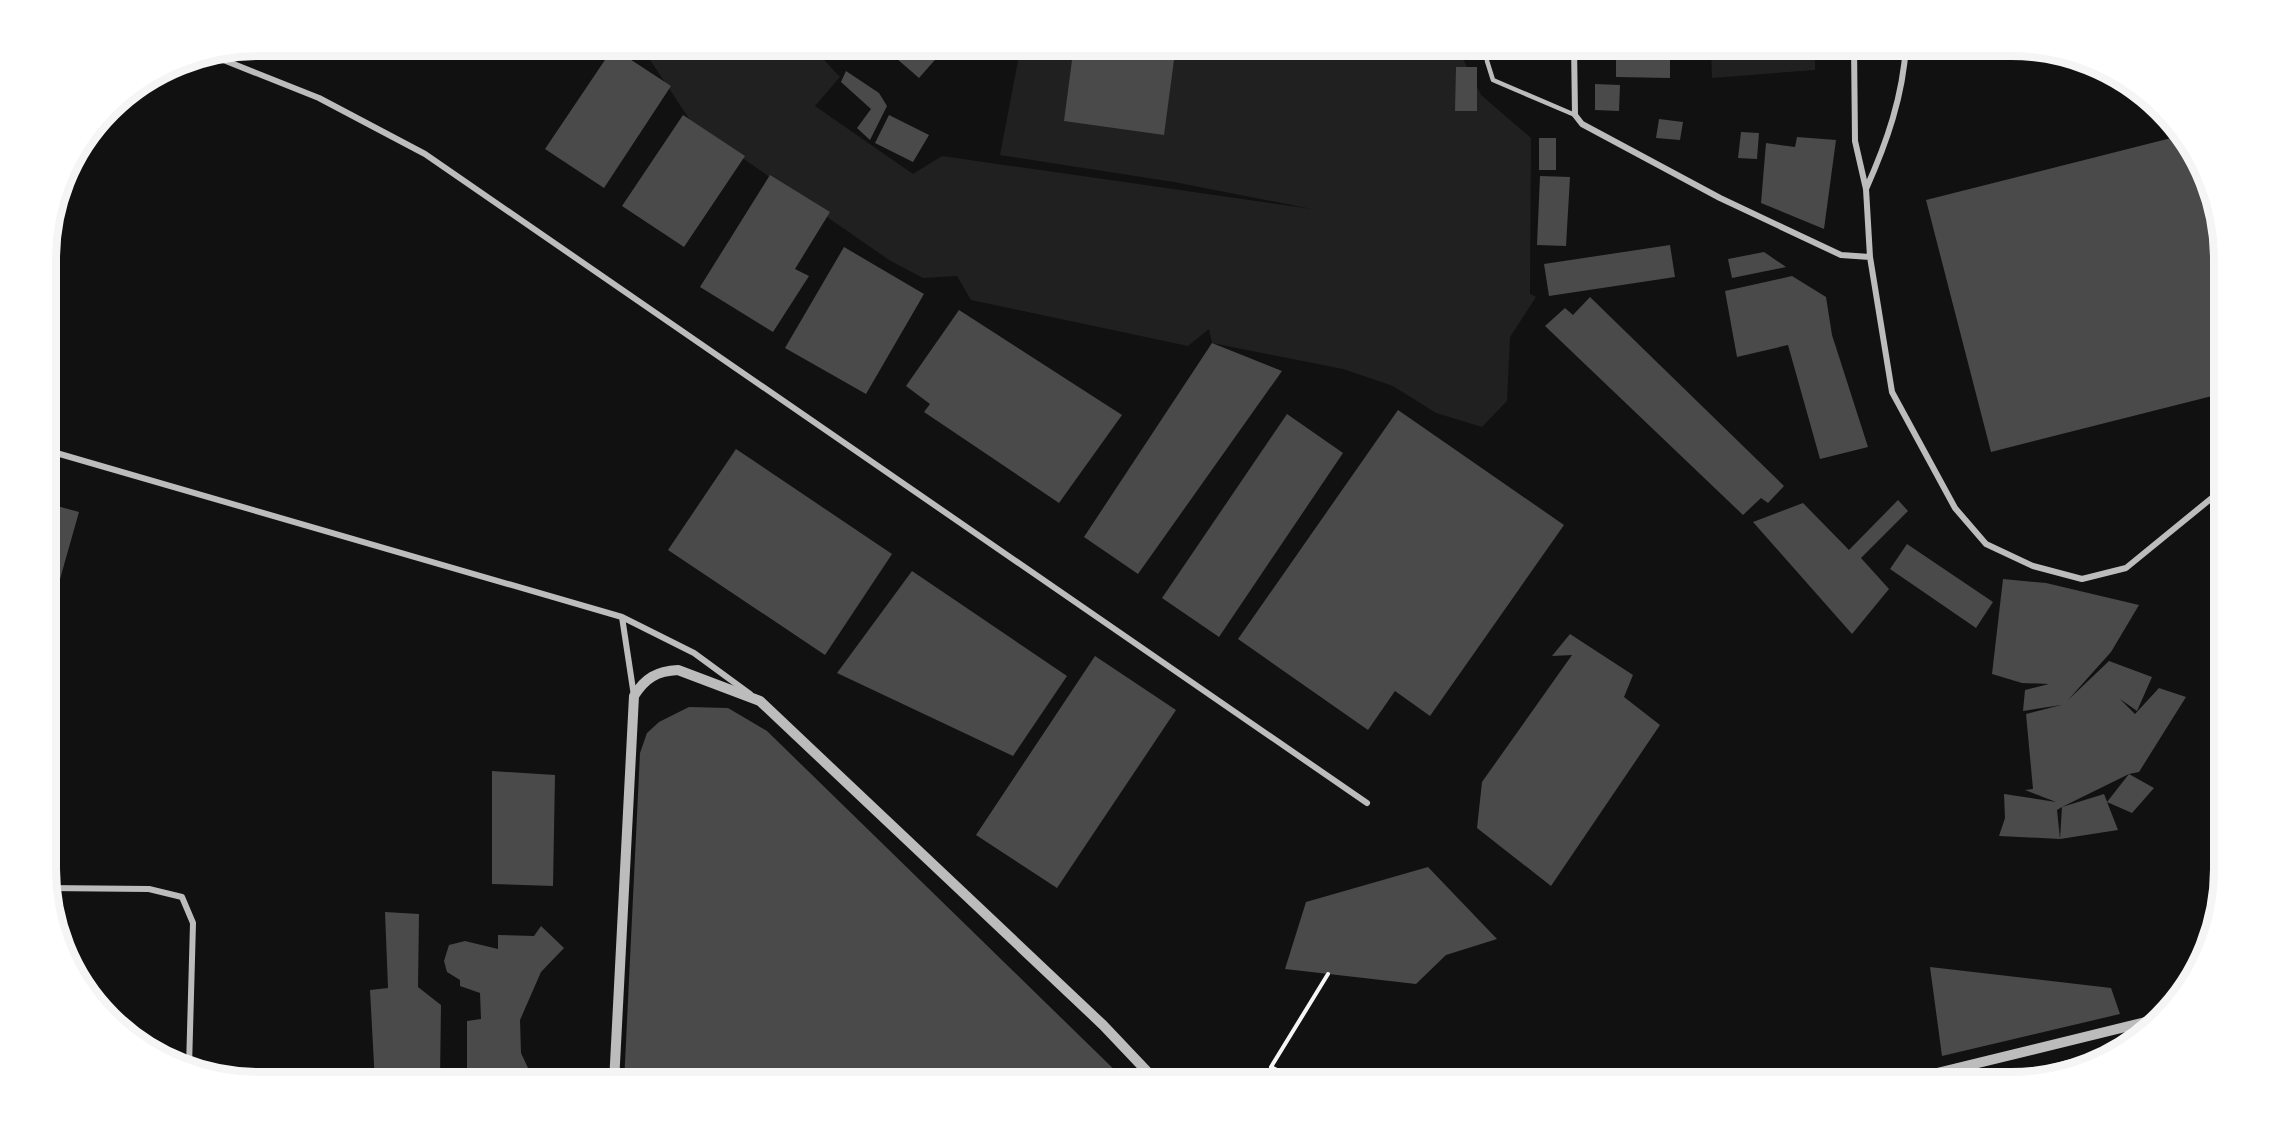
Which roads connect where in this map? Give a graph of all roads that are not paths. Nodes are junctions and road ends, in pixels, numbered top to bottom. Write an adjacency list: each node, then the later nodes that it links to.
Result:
1 (868, 56): 2 (street)
2 (883, 56)
3 (1487, 56): 8 (lane)
4 (1574, 56): 8 (street)
5 (1854, 56): 9 (street)
6 (1905, 56): 9 (street)
7 (222, 59): 16 (street)
8 (1575, 115): 10 (street)
9 (1866, 189): 10 (street)
10 (1870, 257): 12 (street)
11 (56, 453): 13 (street)
12 (2214, 496)
13 (622, 617): 14 (street); 15 (street)
14 (634, 696): 15 (street); 20 (street)
15 (760, 701): 21 (street)
16 (1367, 803)
17 (57, 888): 19 (street)
18 (2145, 1022): 22 (street)
19 (189, 1060)
20 (615, 1072)
21 (1148, 1072)
22 (1941, 1072)

